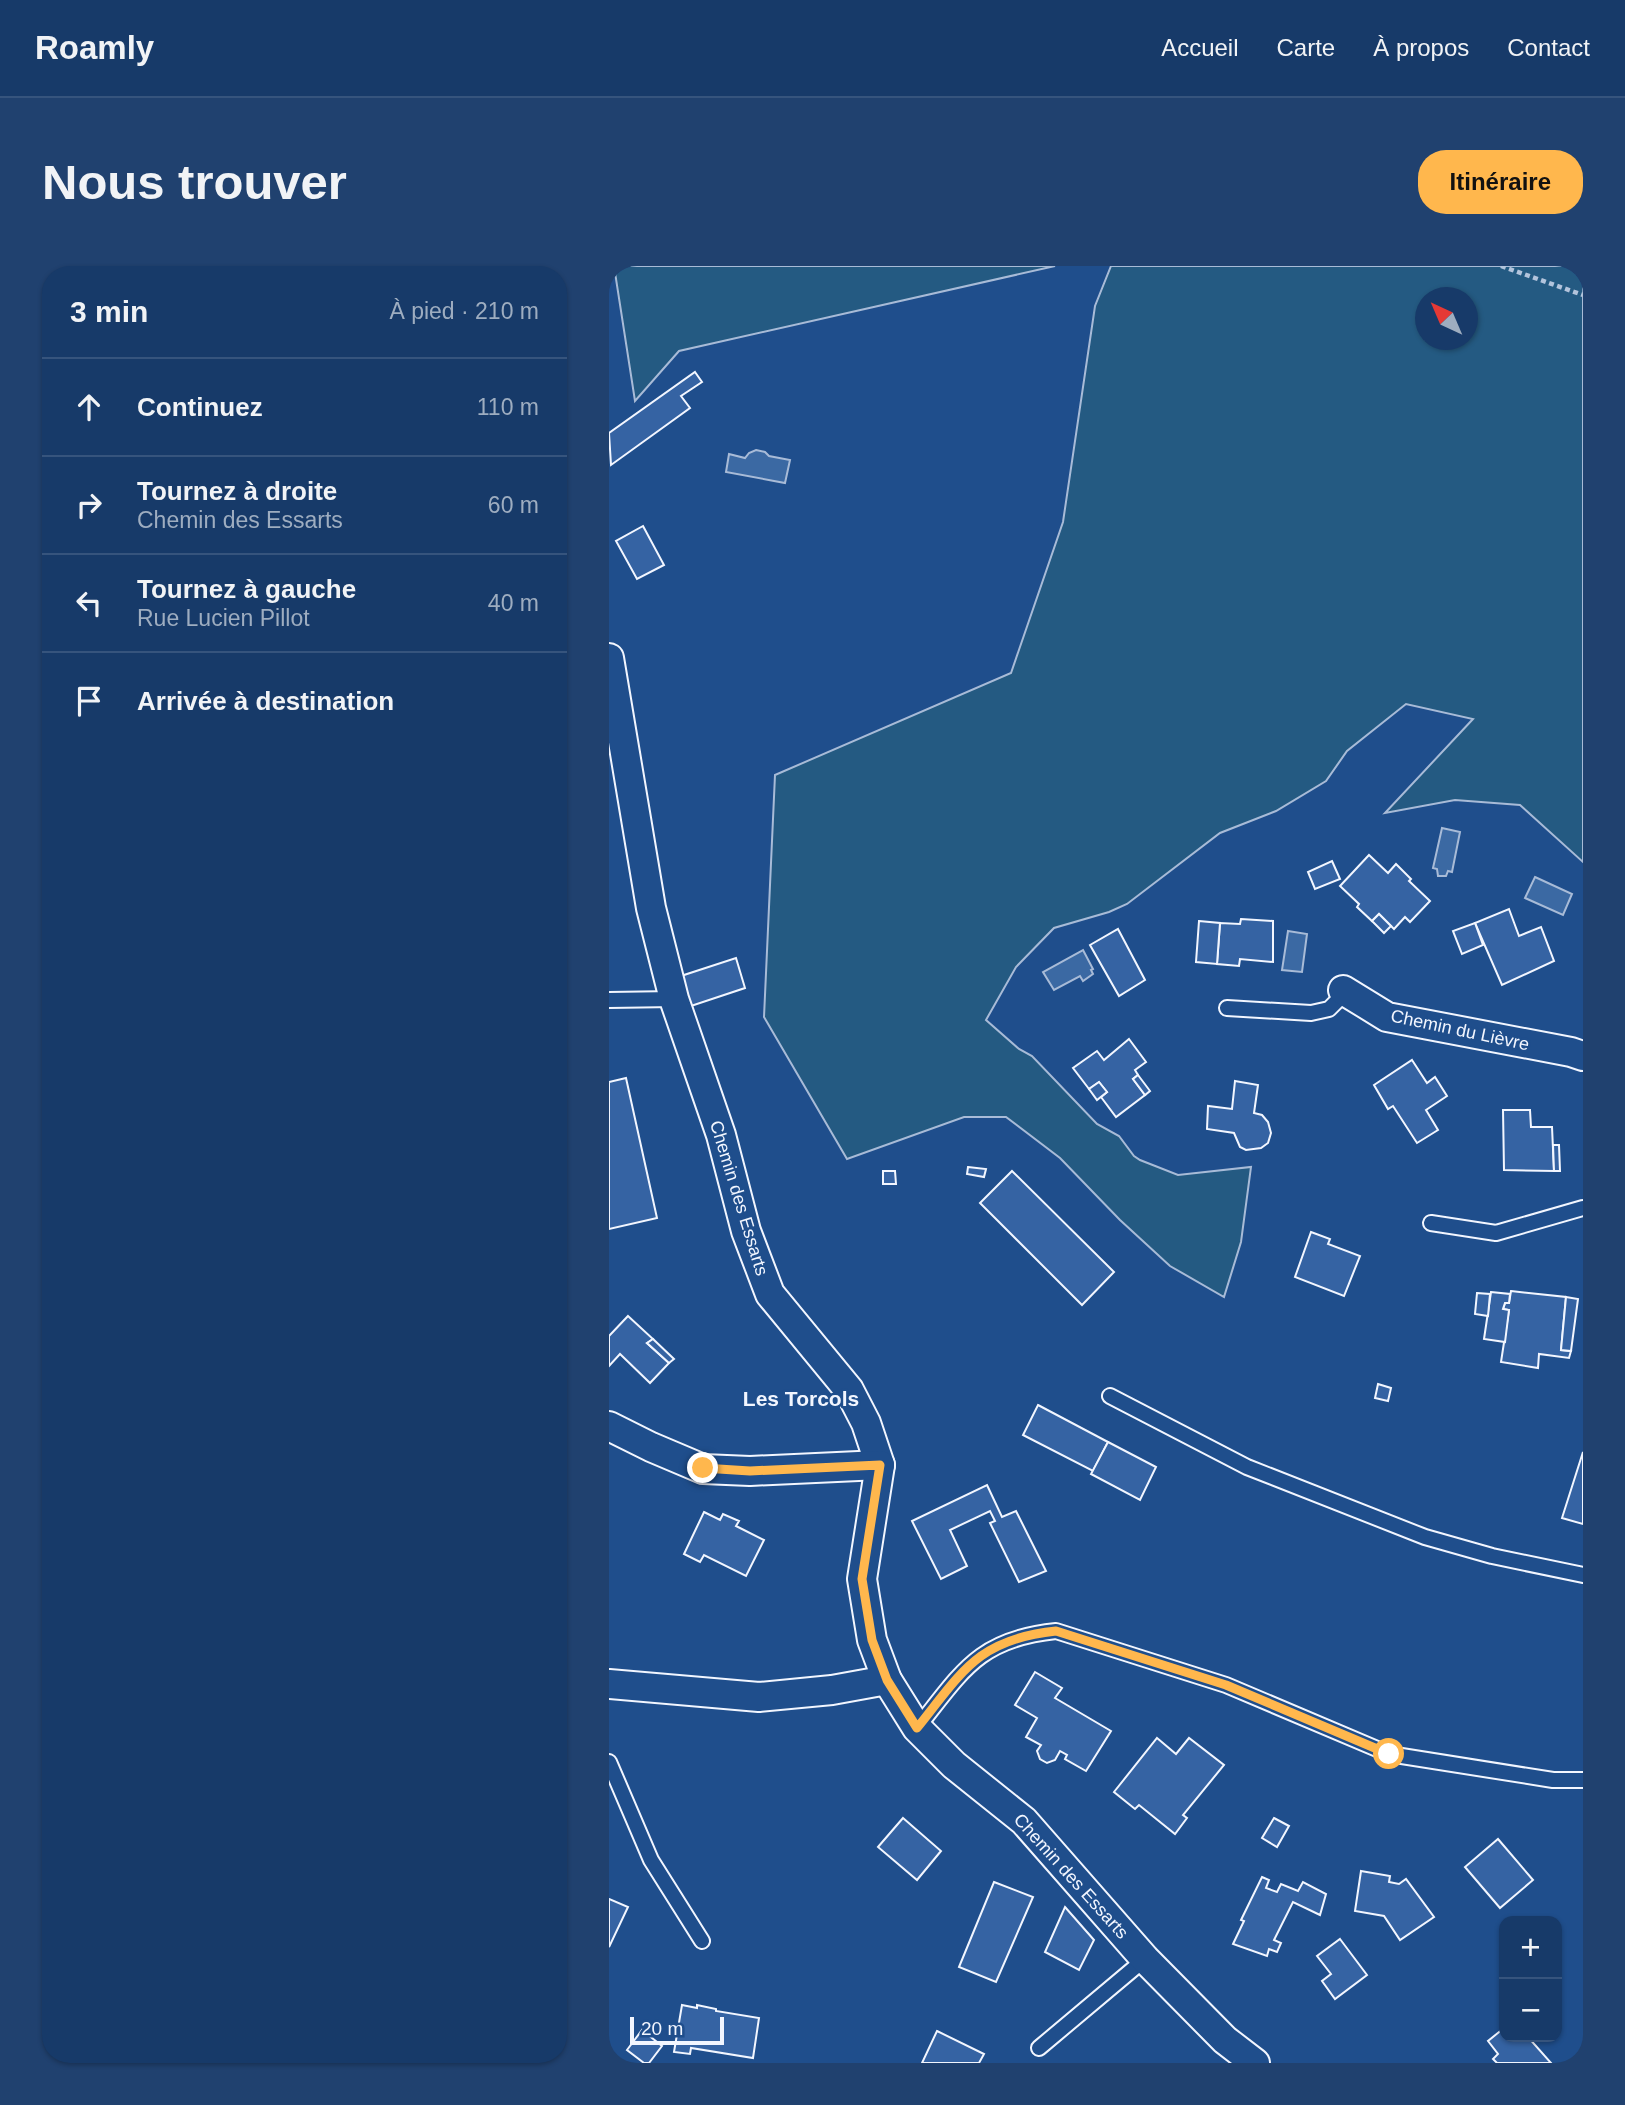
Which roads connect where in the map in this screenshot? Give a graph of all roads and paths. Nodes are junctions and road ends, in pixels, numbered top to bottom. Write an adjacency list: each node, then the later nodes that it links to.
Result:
1 (1501, 266): 2 (path)
2 (1583, 295)
3 (609, 658): 5 (street, Chemin des Essarts)
4 (1345, 991): 7 (lane); 8 (street, Chemin du Lièvre)
5 (674, 999): 6 (lane); 13 (street, Chemin des Essarts)
6 (609, 1000)
7 (1227, 1008)
8 (1583, 1056)
9 (1583, 1208): 10 (lane)
10 (1431, 1223)
11 (1110, 1396): 14 (lane)
12 (609, 1426): 13 (street)
13 (880, 1465): 15 (street, Chemin des Essarts)
14 (1583, 1575)
15 (887, 1680): 16 (street); 17 (street, Chemin des Essarts)
16 (609, 1684)
17 (917, 1728): 19 (lane); 21 (street, Chemin des Essarts)
18 (609, 1762): 20 (lane)
19 (1583, 1780)
20 (702, 1941)
21 (1145, 1959): 22 (lane); 23 (street, Chemin des Essarts)
22 (1039, 2048)
23 (1255, 2063)

